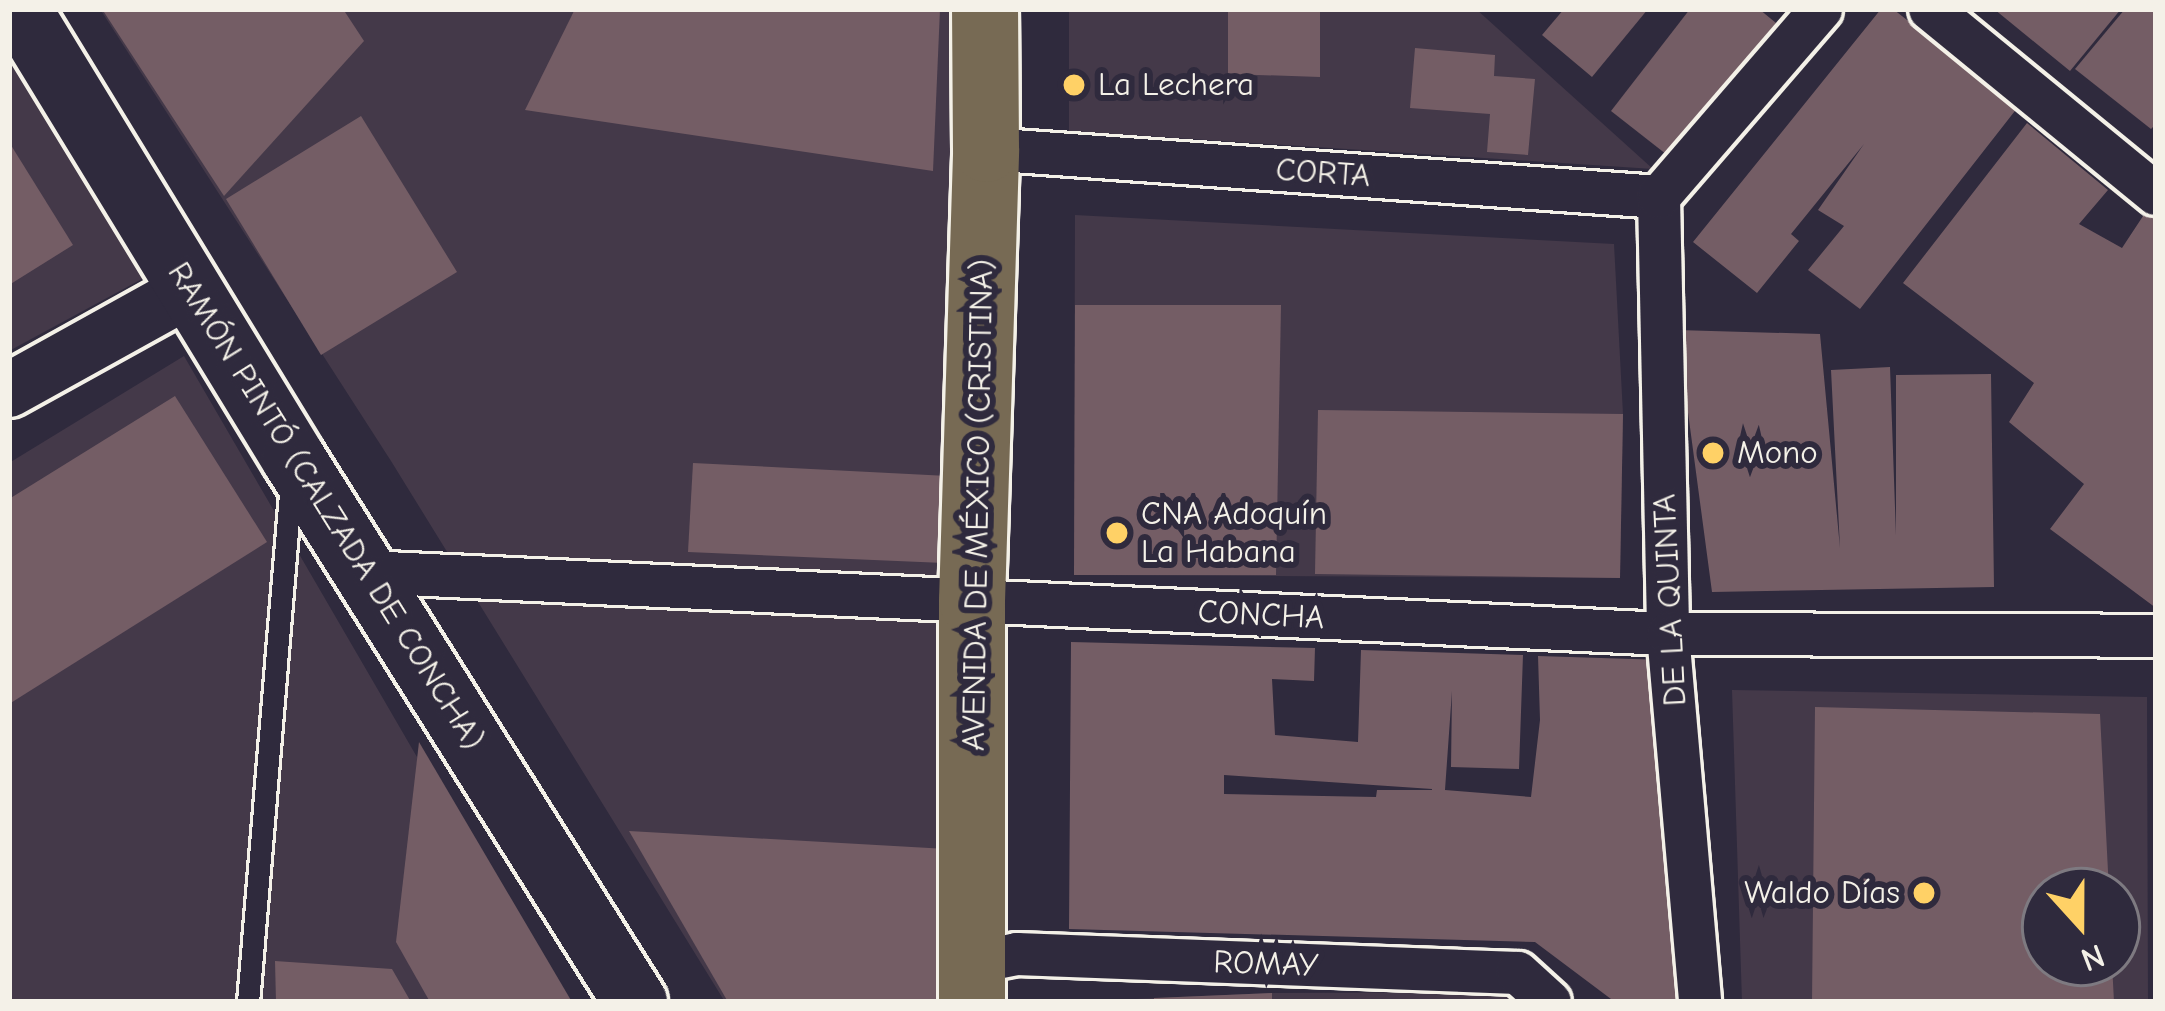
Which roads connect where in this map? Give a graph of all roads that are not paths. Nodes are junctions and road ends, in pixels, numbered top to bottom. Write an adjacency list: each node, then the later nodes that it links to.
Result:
1 (19, 9): 9 (main road, RAMÓN PINTÓ (CALZADA DE CONCHA))
2 (985, 9): 6 (main road, AVENIDA DE MÉXICO (CRISTINA))
3 (1024, 9): 6 (main road, AVENIDA DE MÉXICO (CRISTINA))
4 (1821, 9): 8 (street)
5 (1930, 9): 7 (street)
6 (1004, 150): 8 (street, CORTA); 13 (main road, AVENIDA DE MÉXICO (CRISTINA))
7 (2156, 194)
8 (1659, 197): 14 (street, DE LA QUINTA)
9 (191, 289): 10 (street); 11 (main road, RAMÓN PINTÓ (CALZADA DE CONCHA))
10 (9, 390)
11 (292, 458): 12 (main road, RAMÓN PINTÓ (CALZADA DE CONCHA)); 17 (lane)
12 (366, 572): 13 (street, CONCHA); 18 (main road, RAMÓN PINTÓ (CALZADA DE CONCHA))
13 (994, 603): 14 (street, CONCHA); 16 (main road, AVENIDA DE MÉXICO (CRISTINA))
14 (1668, 634): 15 (street, CONCHA); 20 (street, DE LA QUINTA)
15 (2156, 636)
16 (995, 980): 19 (street, ROMAY)
17 (248, 1002)
18 (635, 1002)
19 (1550, 1002)
20 (1700, 1002)

